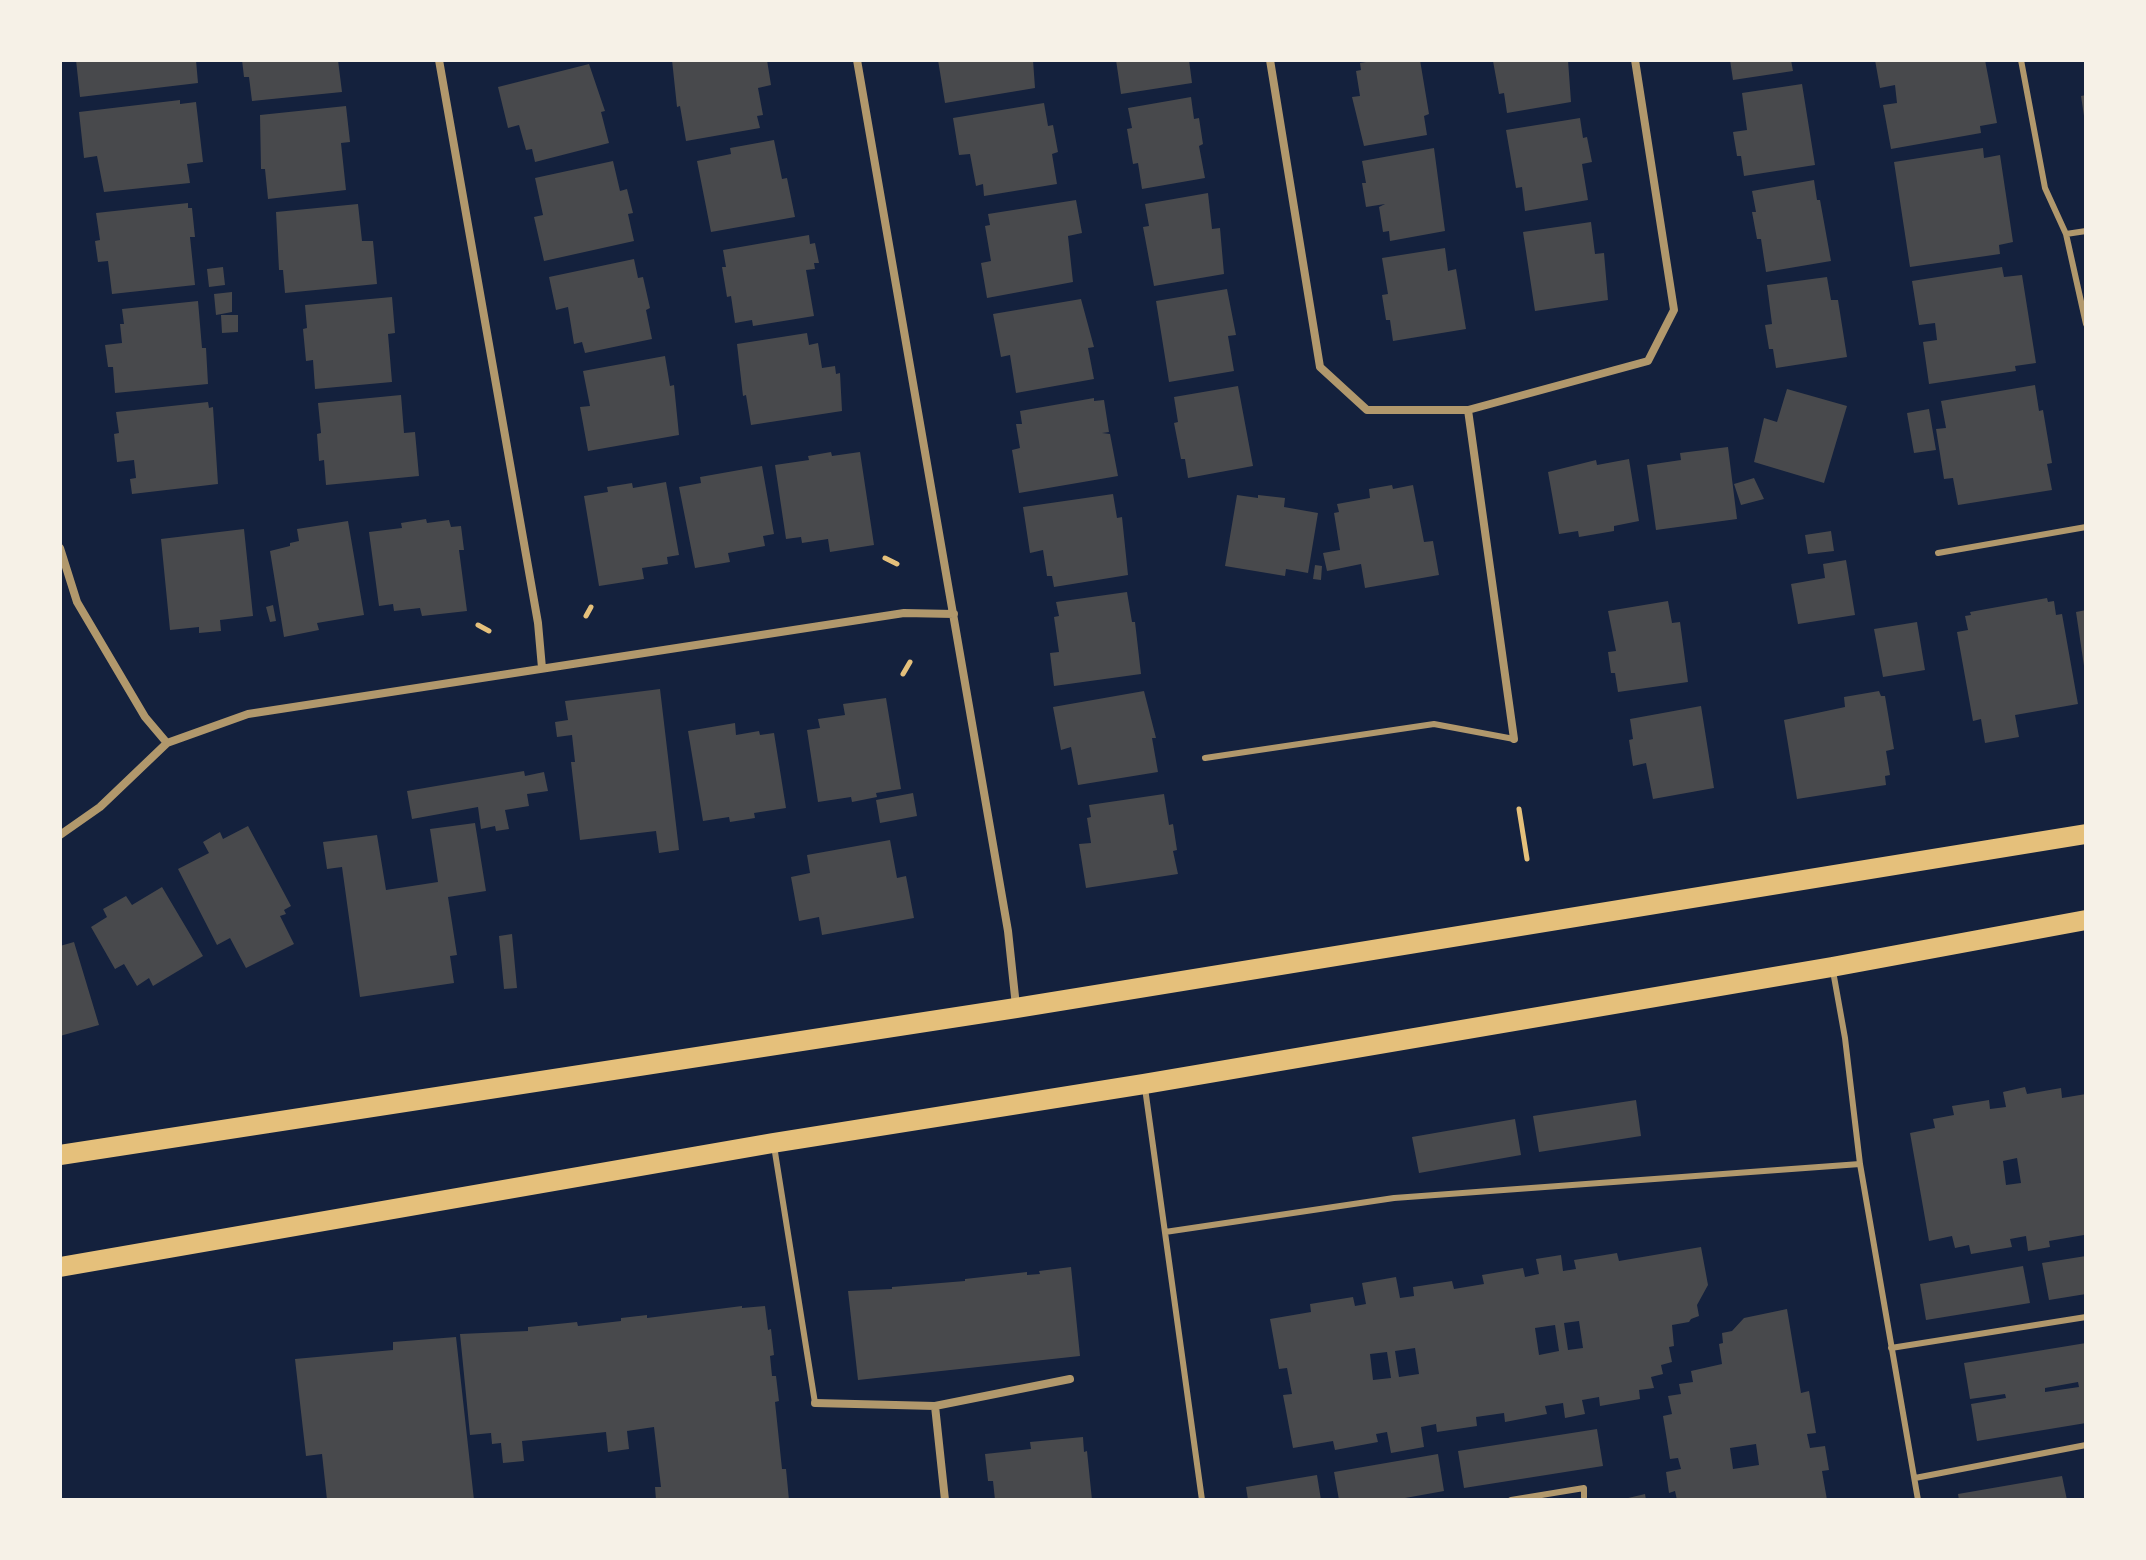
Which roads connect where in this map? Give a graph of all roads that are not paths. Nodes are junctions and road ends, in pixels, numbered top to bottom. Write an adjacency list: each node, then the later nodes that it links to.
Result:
1 (439, 60): 14 (street)
2 (857, 60): 13 (street)
3 (1270, 60): 9 (street)
4 (1635, 60): 9 (street)
5 (2021, 60): 7 (lane)
6 (2086, 231): 7 (lane)
7 (2066, 234): 8 (lane)
8 (2086, 324)
9 (1468, 410): 15 (street)
10 (2086, 527): 12 (lane)
11 (60, 548): 16 (street)
12 (1938, 553)
13 (954, 614): 14 (street); 22 (street)
14 (542, 668): 16 (street)
15 (1514, 739): 17 (lane)
16 (167, 743): 19 (street)
17 (1205, 758)
18 (2086, 834): 22 (main road)
19 (60, 835)
20 (2086, 920): 21 (main road)
21 (1832, 967): 23 (main road); 26 (lane)
22 (1016, 1008): 25 (main road)
23 (1144, 1084): 24 (main road); 27 (lane)
24 (773, 1143): 28 (main road); 32 (lane)
25 (60, 1155)
26 (1860, 1164): 27 (lane); 30 (lane)
27 (1165, 1232): 37 (lane)
28 (60, 1267)
29 (2086, 1317): 30 (lane)
30 (1891, 1348): 35 (lane)
31 (1070, 1379): 33 (street)
32 (815, 1403): 33 (street)
33 (935, 1406): 36 (street)
34 (2086, 1445): 35 (lane)
35 (1915, 1478): 40 (lane)
36 (945, 1500)
37 (1202, 1500)
38 (1511, 1500): 39 (lane)
39 (1584, 1500)
40 (1918, 1500)

